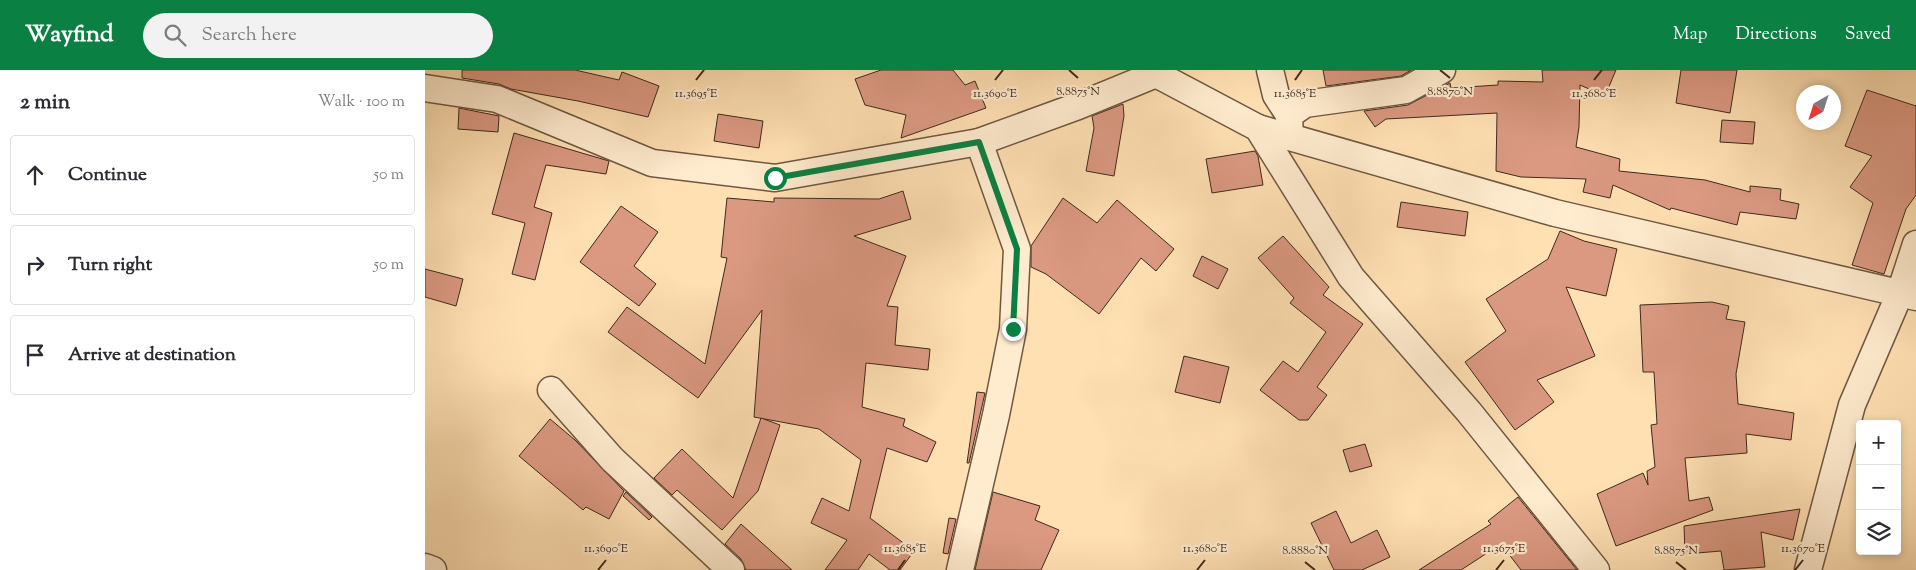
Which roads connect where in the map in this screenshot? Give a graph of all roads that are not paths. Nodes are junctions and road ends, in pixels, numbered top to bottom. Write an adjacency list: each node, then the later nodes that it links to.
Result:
1 (1270, 70): 5 (street)
2 (1442, 70): 5 (street)
3 (1154, 72): 6 (street); 7 (street)
4 (425, 88): 7 (street)
5 (1289, 126): 6 (street); 9 (street)
6 (1259, 128): 15 (street)
7 (979, 142): 14 (street)
8 (1916, 244): 9 (street)
9 (1908, 295): 16 (street)
10 (551, 390): 13 (street)
11 (425, 567): 12 (street)
12 (433, 570)
13 (731, 570)
14 (960, 570)
15 (1595, 570)
16 (1808, 570)

